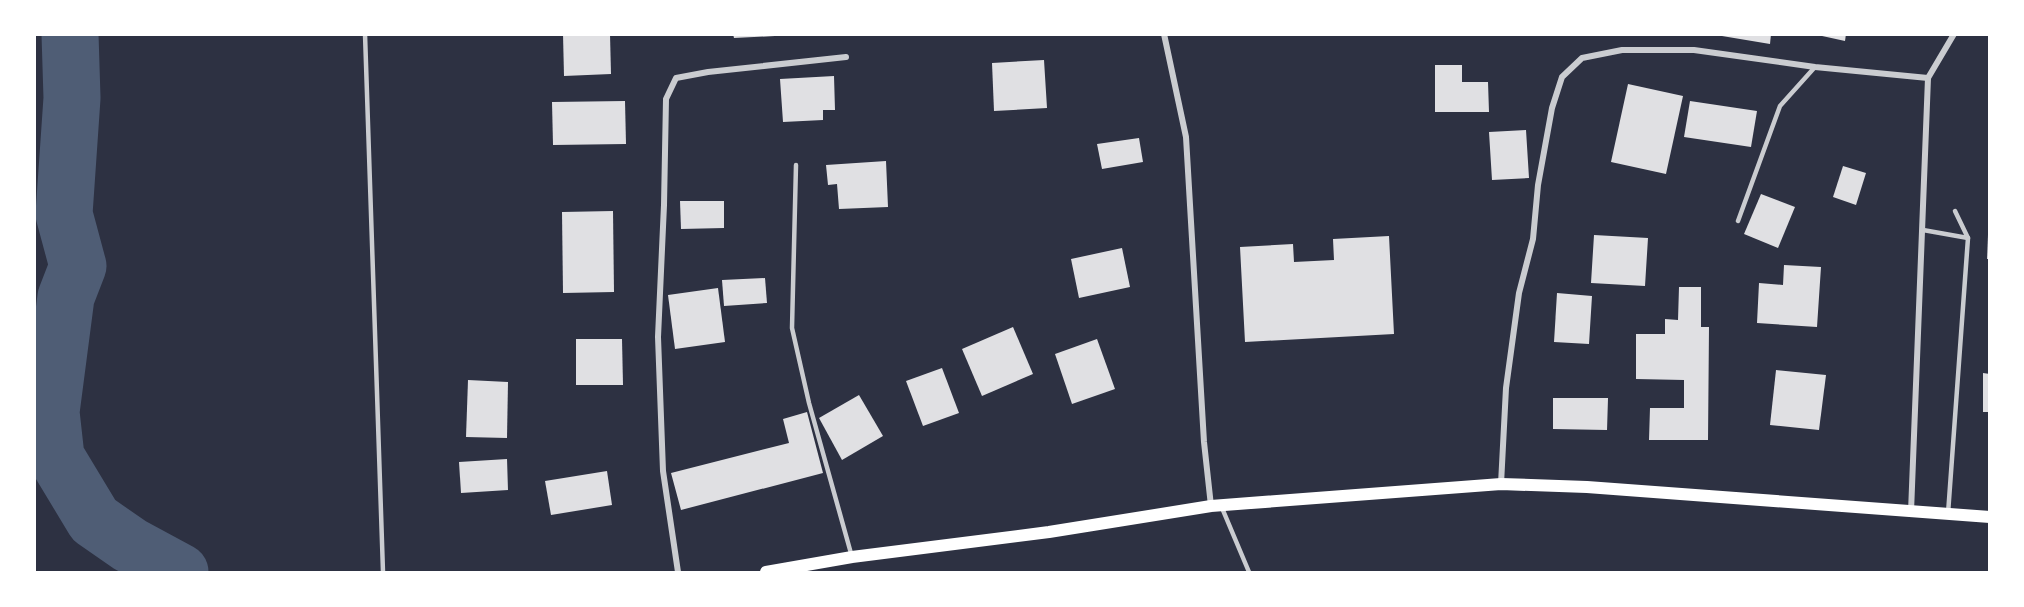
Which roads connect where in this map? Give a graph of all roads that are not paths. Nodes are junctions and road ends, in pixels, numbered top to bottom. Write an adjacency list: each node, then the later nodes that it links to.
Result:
1 (365, 34): 18 (lane)
2 (1164, 34): 13 (street)
3 (1954, 34): 6 (street)
4 (846, 57): 19 (street)
5 (1815, 67): 6 (street); 9 (lane); 12 (street)
6 (1928, 78): 10 (street)
7 (796, 165): 17 (lane)
8 (1955, 211): 11 (lane)
9 (1738, 221)
10 (1923, 230): 11 (lane); 14 (street)
11 (1968, 238): 15 (lane)
12 (1501, 484): 13 (main road); 14 (main road)
13 (1216, 506): 17 (main road); 21 (lane)
14 (1911, 512): 15 (main road)
15 (1948, 515): 16 (main road)
16 (1989, 518)
17 (852, 557): 20 (main road)
18 (383, 573)
19 (678, 573)
20 (766, 573)
21 (1249, 573)

